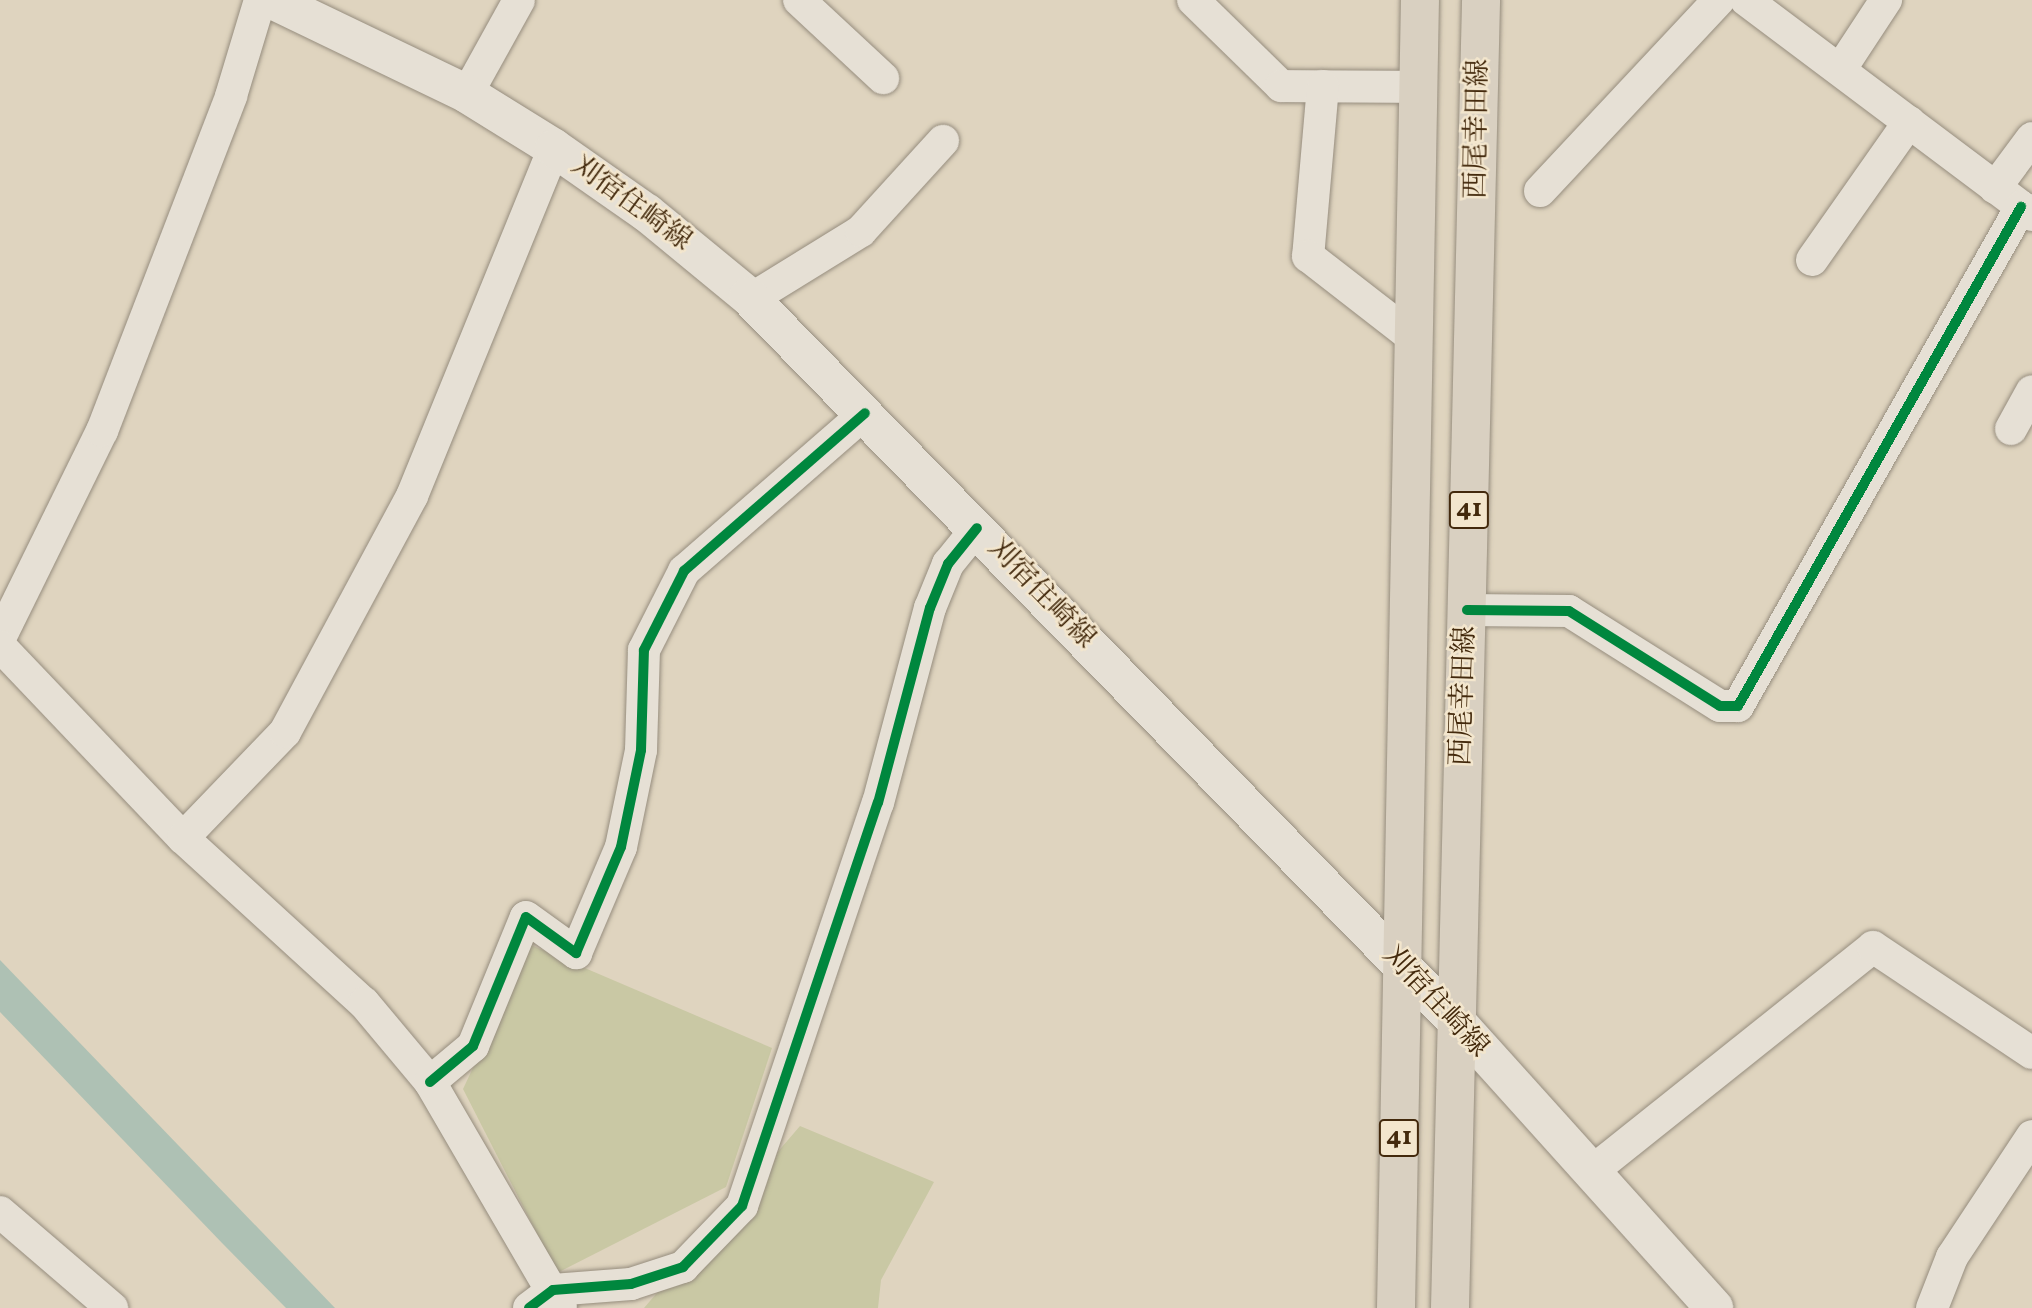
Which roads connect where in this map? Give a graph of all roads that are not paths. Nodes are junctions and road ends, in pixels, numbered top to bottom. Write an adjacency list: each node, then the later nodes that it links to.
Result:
1 (260, 0): 31 (street)
2 (272, 0): 15 (main road, 刈宿住崎線)
3 (519, 0): 15 (street)
4 (799, 0): 12 (street)
5 (1193, 0): 13 (street)
6 (1420, 0): 14 (main road, 西尾幸田線 / 41)
7 (1481, 0): 30 (main road, 西尾幸田線 / 41)
8 (1719, 0): 21 (street)
9 (1746, 0): 11 (street)
10 (1886, 0): 11 (street)
11 (1840, 70): 16 (street)
12 (883, 78)
13 (1322, 86): 14 (street); 25 (street)
14 (1419, 87): 25 (main road, 西尾幸田線 / 41)
15 (467, 94): 19 (main road, 刈宿住崎線)
16 (1909, 122): 20 (street); 23 (street)
17 (2032, 138): 20 (street)
18 (943, 141): 24 (street)
19 (554, 148): 24 (main road, 刈宿住崎線); 33 (street)
20 (1995, 188): 22 (street)
21 (1540, 191)
22 (2026, 211): 30 (street)
23 (1812, 260)
24 (751, 299): 27 (main road, 刈宿住崎線)
25 (1410, 335): 34 (main road, 西尾幸田線 / 41)
26 (2032, 391): 28 (street)
27 (865, 413): 29 (main road, 刈宿住崎線); 37 (street)
28 (2011, 429)
29 (977, 528): 34 (main road, 刈宿住崎線); 41 (street)
30 (1467, 610): 35 (main road, 西尾幸田線 / 41)
31 (0, 638)
32 (0, 646): 33 (street)
33 (183, 838): 37 (street)
34 (1404, 967): 35 (main road, 刈宿住崎線); 43 (main road, 西尾幸田線 / 41)
35 (1456, 1021): 39 (main road, 刈宿住崎線); 44 (main road, 西尾幸田線 / 41)
36 (2032, 1053): 39 (street)
37 (430, 1082): 41 (street)
38 (2032, 1136): 46 (street)
39 (1590, 1173): 45 (main road, 刈宿住崎線)
40 (0, 1212): 42 (street)
41 (548, 1302)
42 (111, 1308)
43 (1396, 1308)
44 (1450, 1308)
45 (1714, 1308)
46 (1932, 1308)

